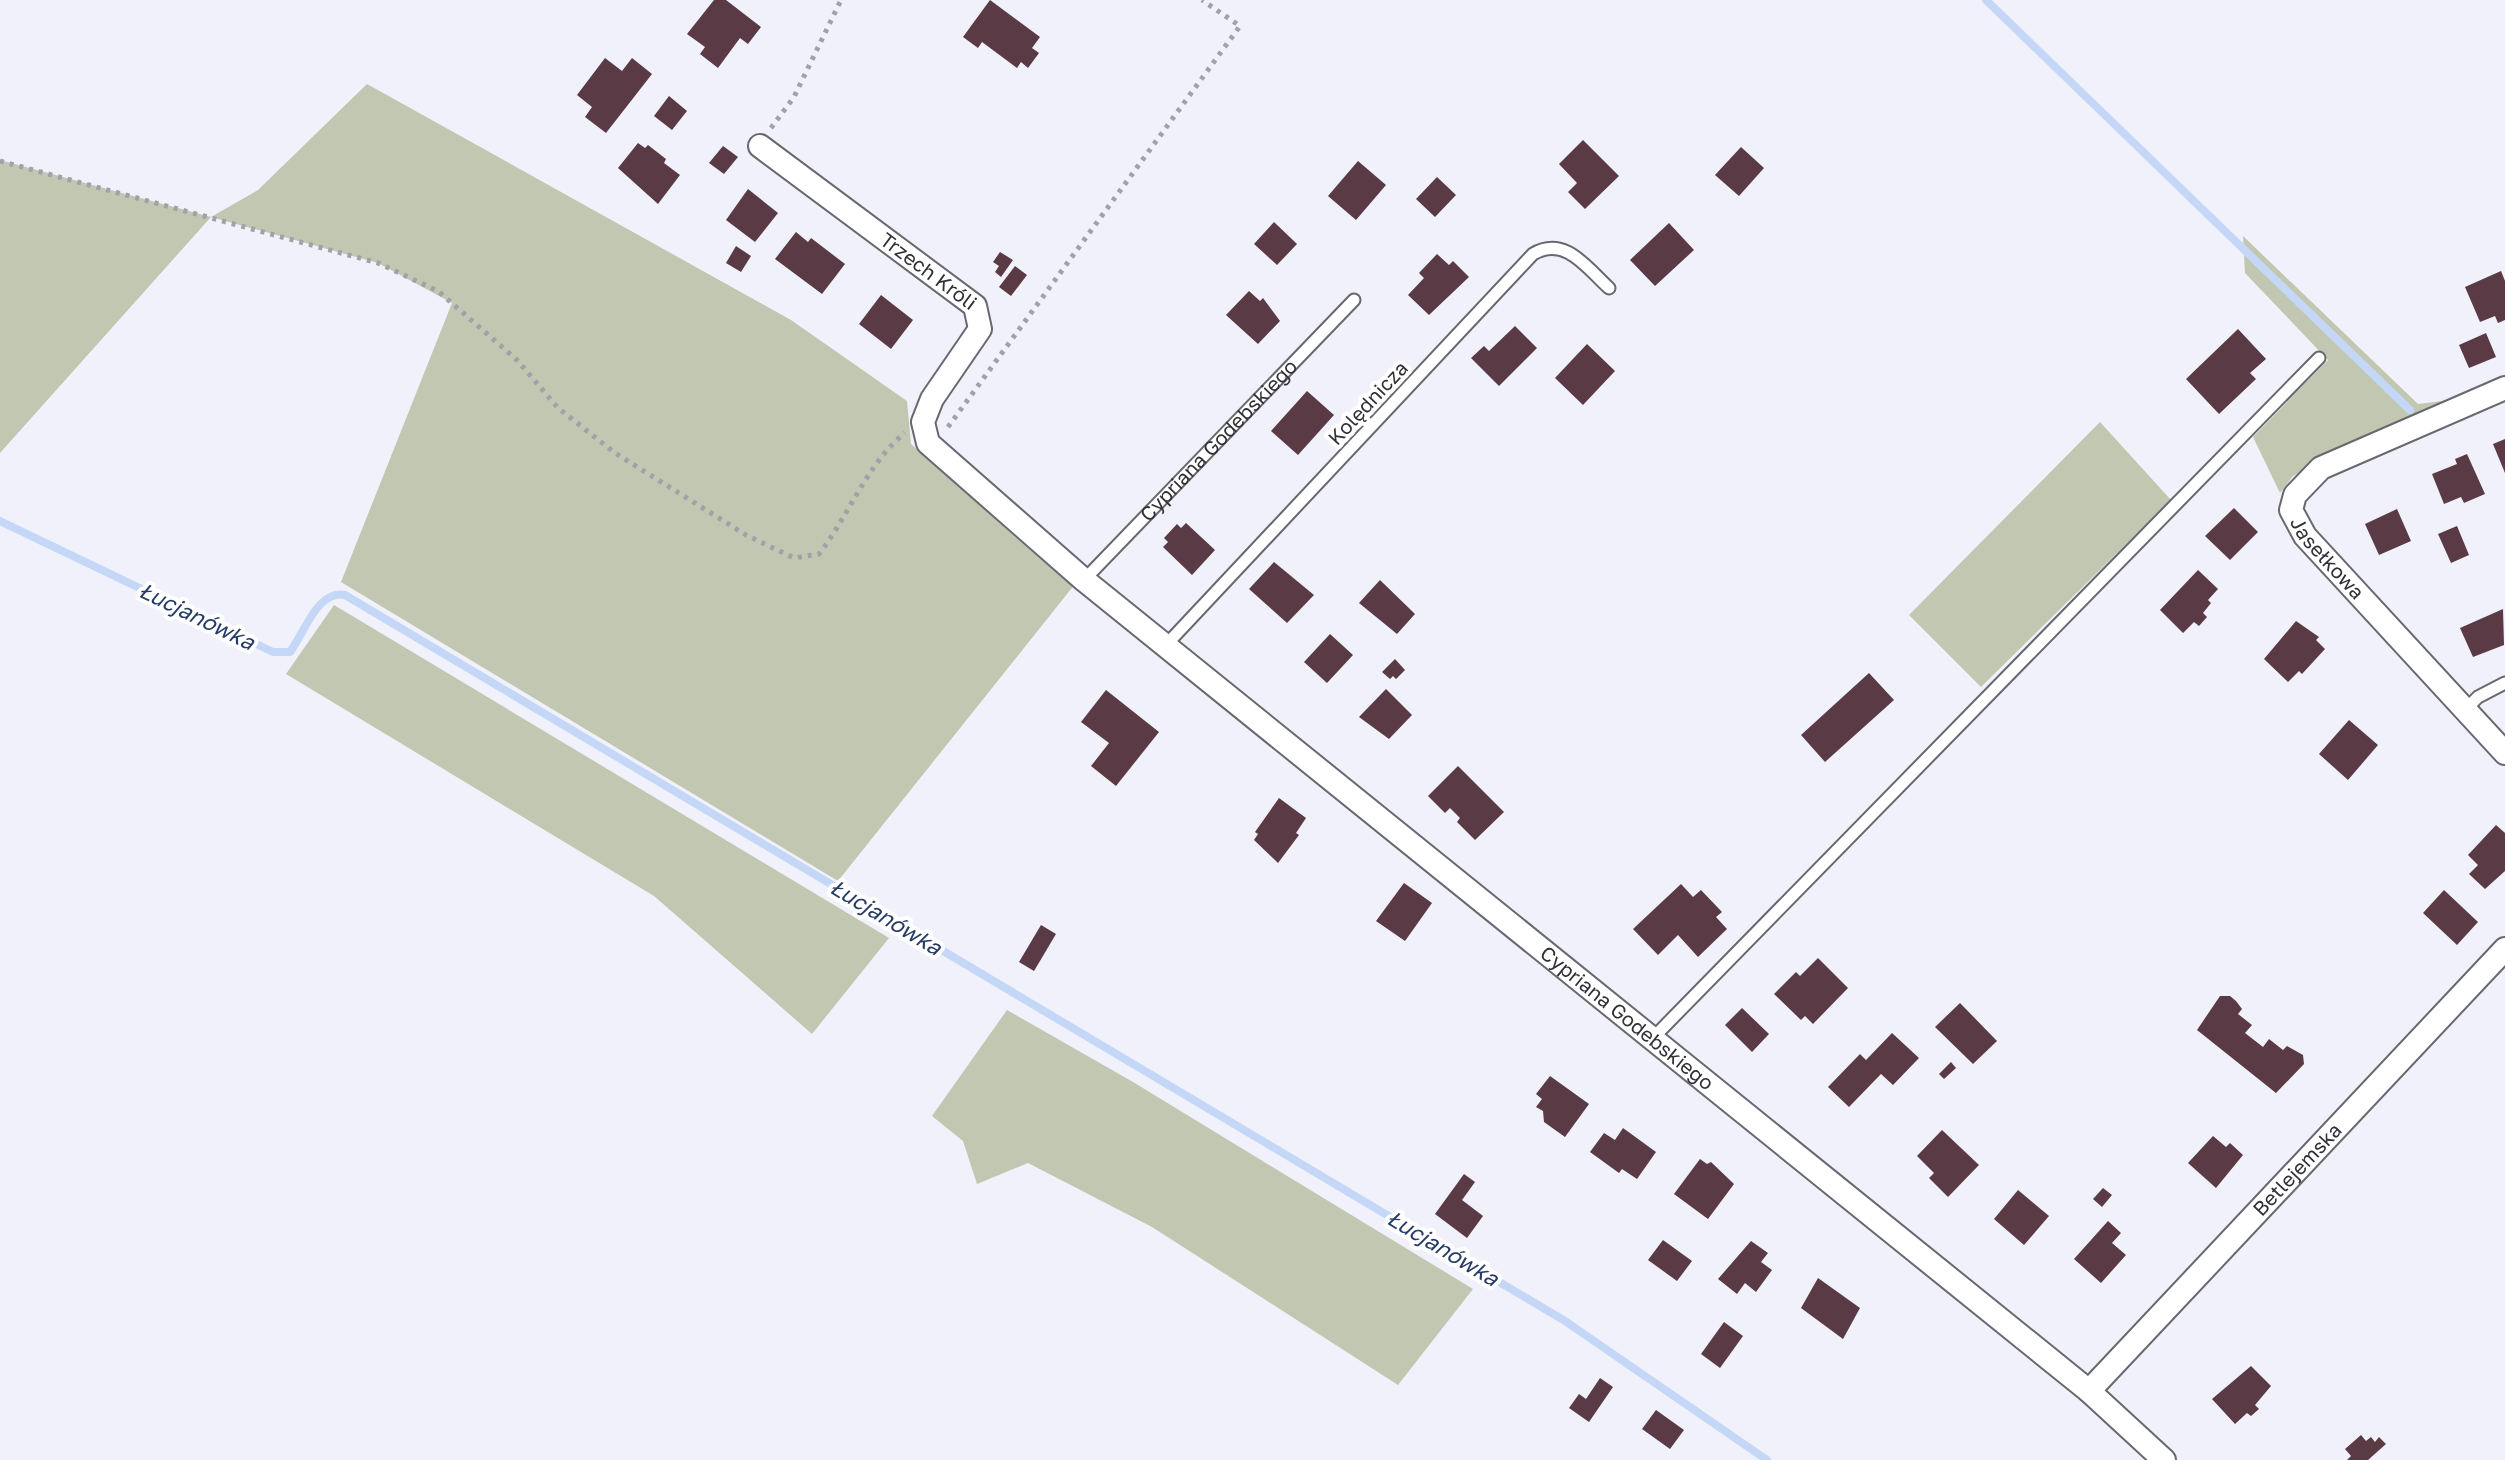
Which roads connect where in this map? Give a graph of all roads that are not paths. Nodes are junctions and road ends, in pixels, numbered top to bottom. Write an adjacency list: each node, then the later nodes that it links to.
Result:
1 (760, 146): 6 (street, Trzech Króli)
2 (1609, 288): 8 (lane, Kolędnicza)
3 (1354, 300): 7 (lane, Cypriana Godebskiego)
4 (2319, 358): 13 (lane)
5 (2505, 388): 10 (street, Jasełkowa)
6 (928, 438): 7 (street, Cypriana Godebskiego)
7 (1084, 580): 8 (street, Cypriana Godebskiego)
8 (1166, 645): 13 (street, Cypriana Godebskiego)
9 (2505, 683): 10 (lane)
10 (2465, 710): 11 (street, Jasełkowa)
11 (2505, 753)
12 (2505, 949): 14 (street, Betlejemska)
13 (1653, 1038): 14 (street, Cypriana Godebskiego)
14 (2089, 1391): 15 (street, Cypriana Godebskiego)
15 (2164, 1460)

